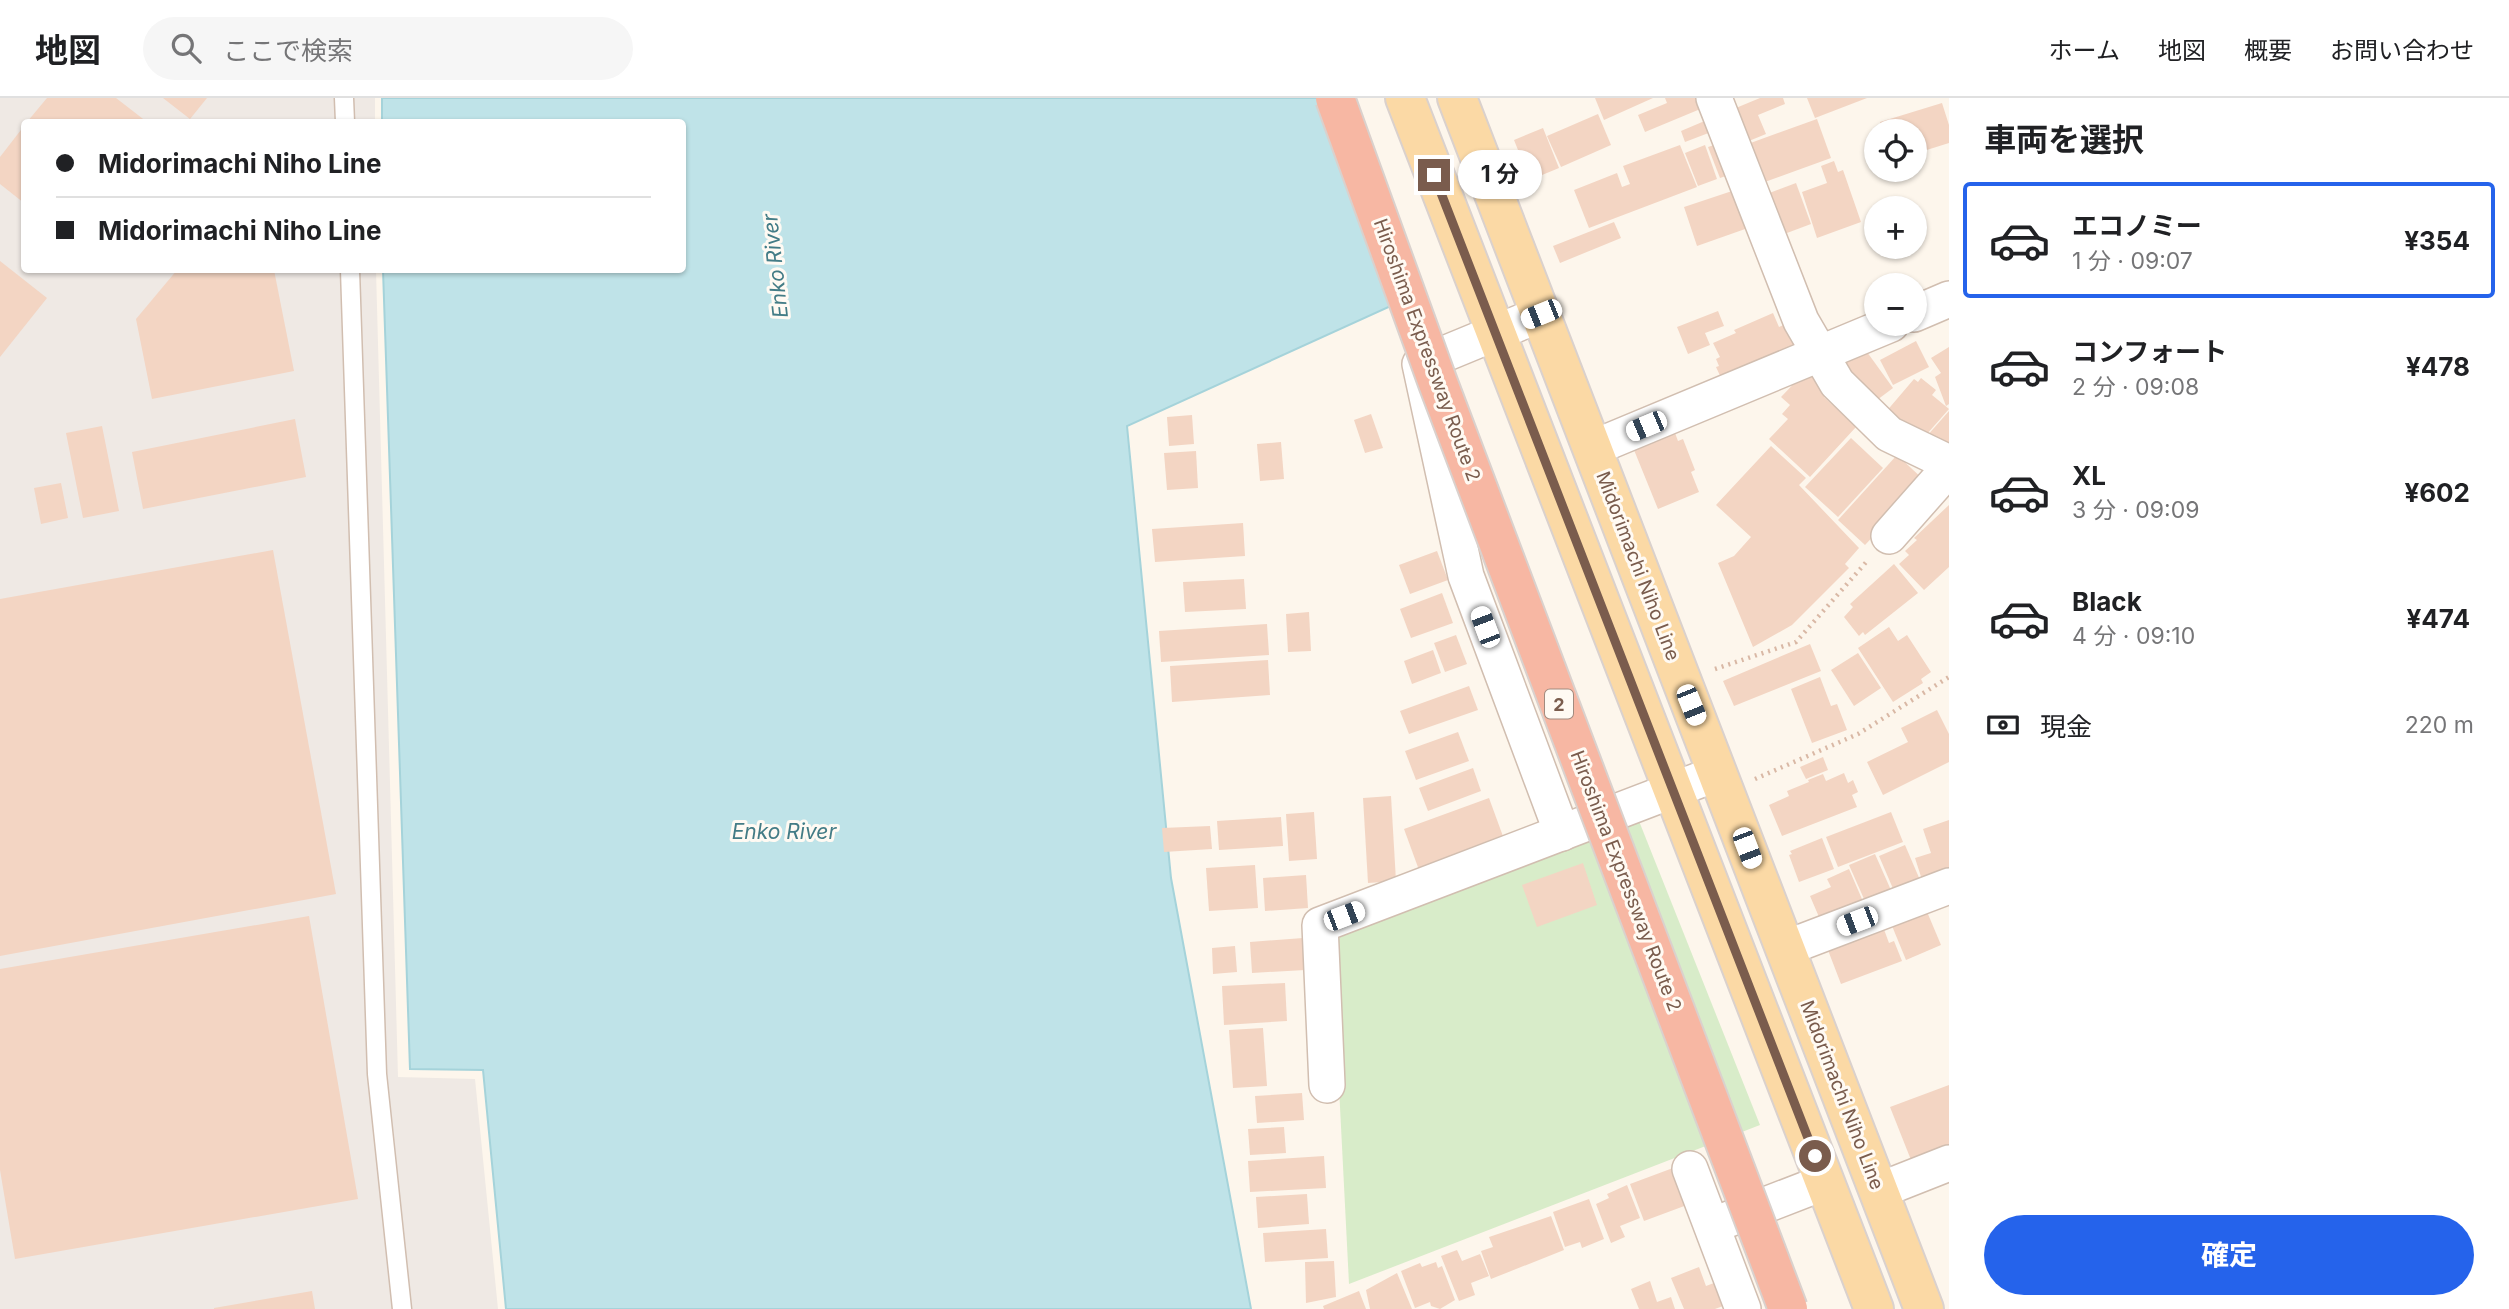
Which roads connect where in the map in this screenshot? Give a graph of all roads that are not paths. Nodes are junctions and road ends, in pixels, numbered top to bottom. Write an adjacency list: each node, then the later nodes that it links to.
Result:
1 (344, 98): 6 (lane)
2 (1335, 98): 30 (highway, Hiroshima Expressway Route 2 / 2, bridge)
3 (1405, 98): 11 (main road)
4 (1457, 98): 10 (main road, Midorimachi Niho Line)
5 (1714, 98): 13 (street)
6 (345, 119)
7 (350, 273): 28 (lane)
8 (1949, 299): 9 (street)
9 (1927, 308)
10 (1541, 314): 11 (street); 14 (main road, Midorimachi Niho Line)
11 (1495, 332): 18 (main road); 19 (street)
12 (1864, 335): 13 (street)
13 (1820, 354): 14 (street); 15 (street)
14 (1594, 448): 17 (main road, Midorimachi Niho Line)
15 (1949, 466): 16 (street)
16 (1889, 536)
17 (1734, 778): 18 (street); 21 (main road, Midorimachi Niho Line)
18 (1673, 791): 19 (street); 25 (main road)
19 (1562, 833): 22 (street)
20 (1949, 886): 21 (street)
21 (1786, 948): 26 (main road, Midorimachi Niho Line)
22 (1327, 1085)
23 (1949, 1163): 26 (street)
24 (1690, 1169): 27 (street)
25 (1825, 1182): 27 (street); 31 (main road)
26 (1878, 1191): 32 (main road, Midorimachi Niho Line)
27 (1712, 1226): 29 (street)
28 (402, 1309)
29 (1743, 1309)
30 (1788, 1309)
31 (1874, 1309)
32 (1924, 1309)

